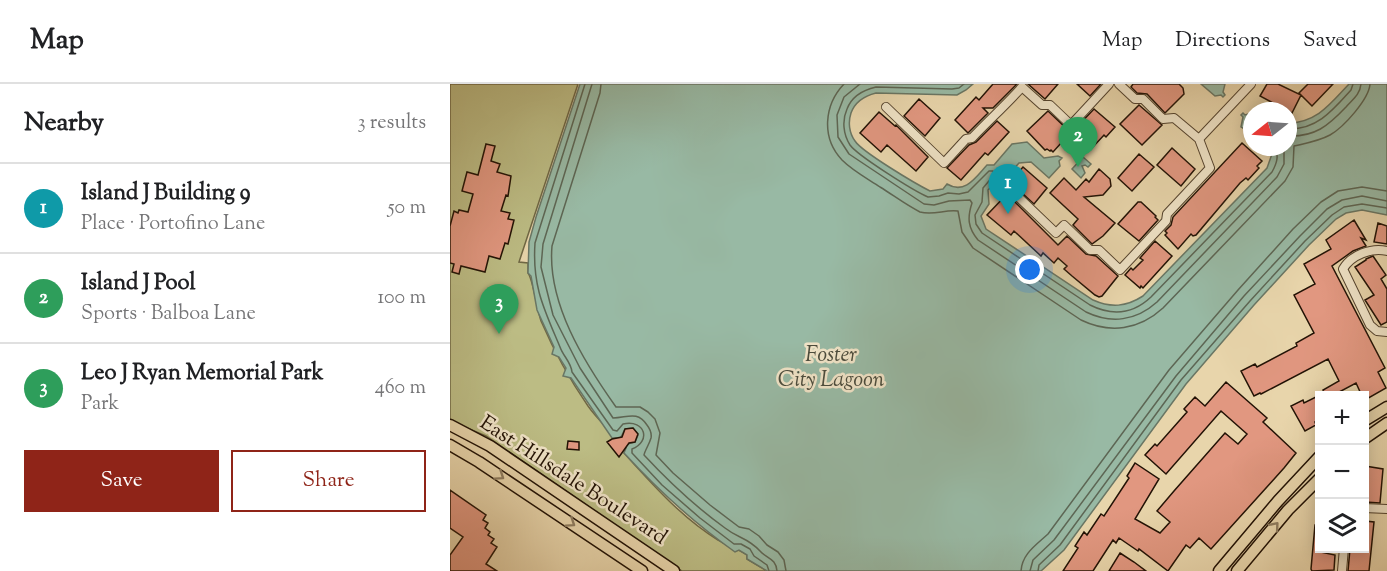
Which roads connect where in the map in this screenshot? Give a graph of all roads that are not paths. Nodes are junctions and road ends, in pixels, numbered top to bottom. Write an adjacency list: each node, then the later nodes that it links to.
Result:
1 (1109, 84): 4 (street)
2 (1119, 84): 5 (street)
3 (1251, 84): 5 (street)
4 (886, 107)
5 (1199, 139): 6 (street)
6 (1011, 190)
7 (1387, 251): 8 (street)
8 (1387, 332)
9 (1387, 407): 10 (main road)
10 (1369, 418)
11 (1387, 423): 13 (main road)
12 (450, 425): 21 (main road, East Hillsdale Boulevard)
13 (1369, 436)
14 (450, 445): 20 (main road, East Hillsdale Boulevard, one-way to 20)
15 (1315, 461): 22 (main road)
16 (1315, 482): 23 (main road, one-way to 16)
17 (1369, 507): 18 (street)
18 (1387, 509)
19 (1344, 553): 24 (street)
20 (642, 571)
21 (674, 571)
22 (1219, 571)
23 (1238, 571)
24 (1342, 571)

